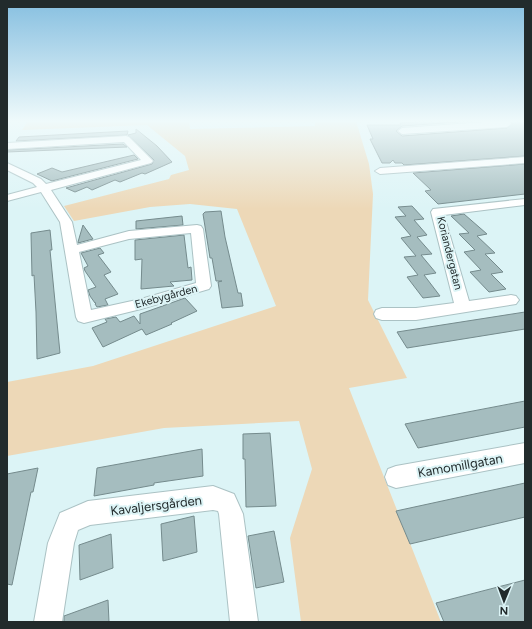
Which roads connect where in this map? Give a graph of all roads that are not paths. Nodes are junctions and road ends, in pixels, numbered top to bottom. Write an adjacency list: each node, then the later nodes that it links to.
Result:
1 (137, 150): 5 (street)
2 (525, 160): 4 (street)
3 (7, 166): 5 (street)
4 (380, 171)
5 (44, 188): 6 (street); 8 (street, Ekebygården)
6 (7, 198)
7 (525, 202): 10 (street, Koriandergatan)
8 (72, 250): 8 (street, Ekebygården)
9 (511, 300): 10 (street)
10 (463, 307): 11 (street)
11 (382, 314)
12 (525, 453): 13 (street, Kamomillgatan)
13 (396, 477)
14 (48, 622): 15 (street, Kavaljersgården)
15 (244, 622)

